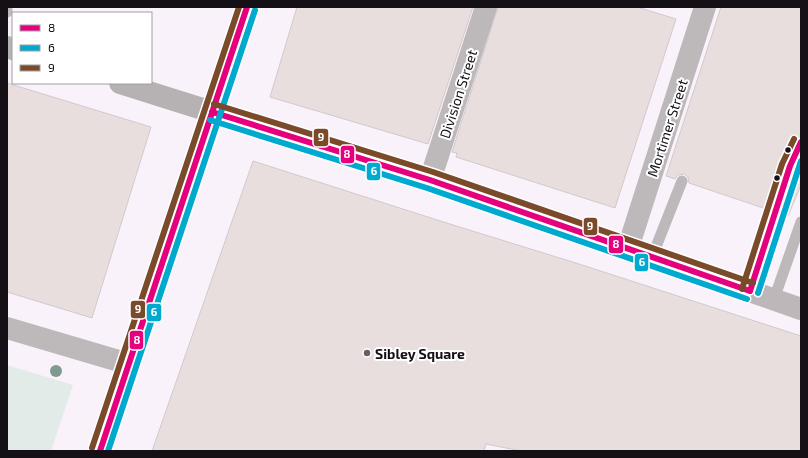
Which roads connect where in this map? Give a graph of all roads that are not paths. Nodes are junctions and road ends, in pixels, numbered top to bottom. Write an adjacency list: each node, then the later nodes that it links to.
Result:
1 (247, 7): 5 (main road)
2 (486, 7): 6 (street, Division Street)
3 (705, 7): 10 (street, Mortimer Street)
4 (123, 84): 5 (main road)
5 (212, 112): 6 (main road); 16 (main road)
6 (430, 180): 10 (main road)
7 (682, 181): 11 (lane)
8 (776, 212): 12 (lane)
9 (801, 222): 13 (lane)
10 (628, 248): 11 (main road)
11 (652, 257): 12 (main road)
12 (750, 291): 13 (main road)
13 (774, 299): 14 (main road)
14 (801, 308)
15 (7, 328): 16 (street)
16 (129, 364): 17 (main road)
17 (100, 451)

